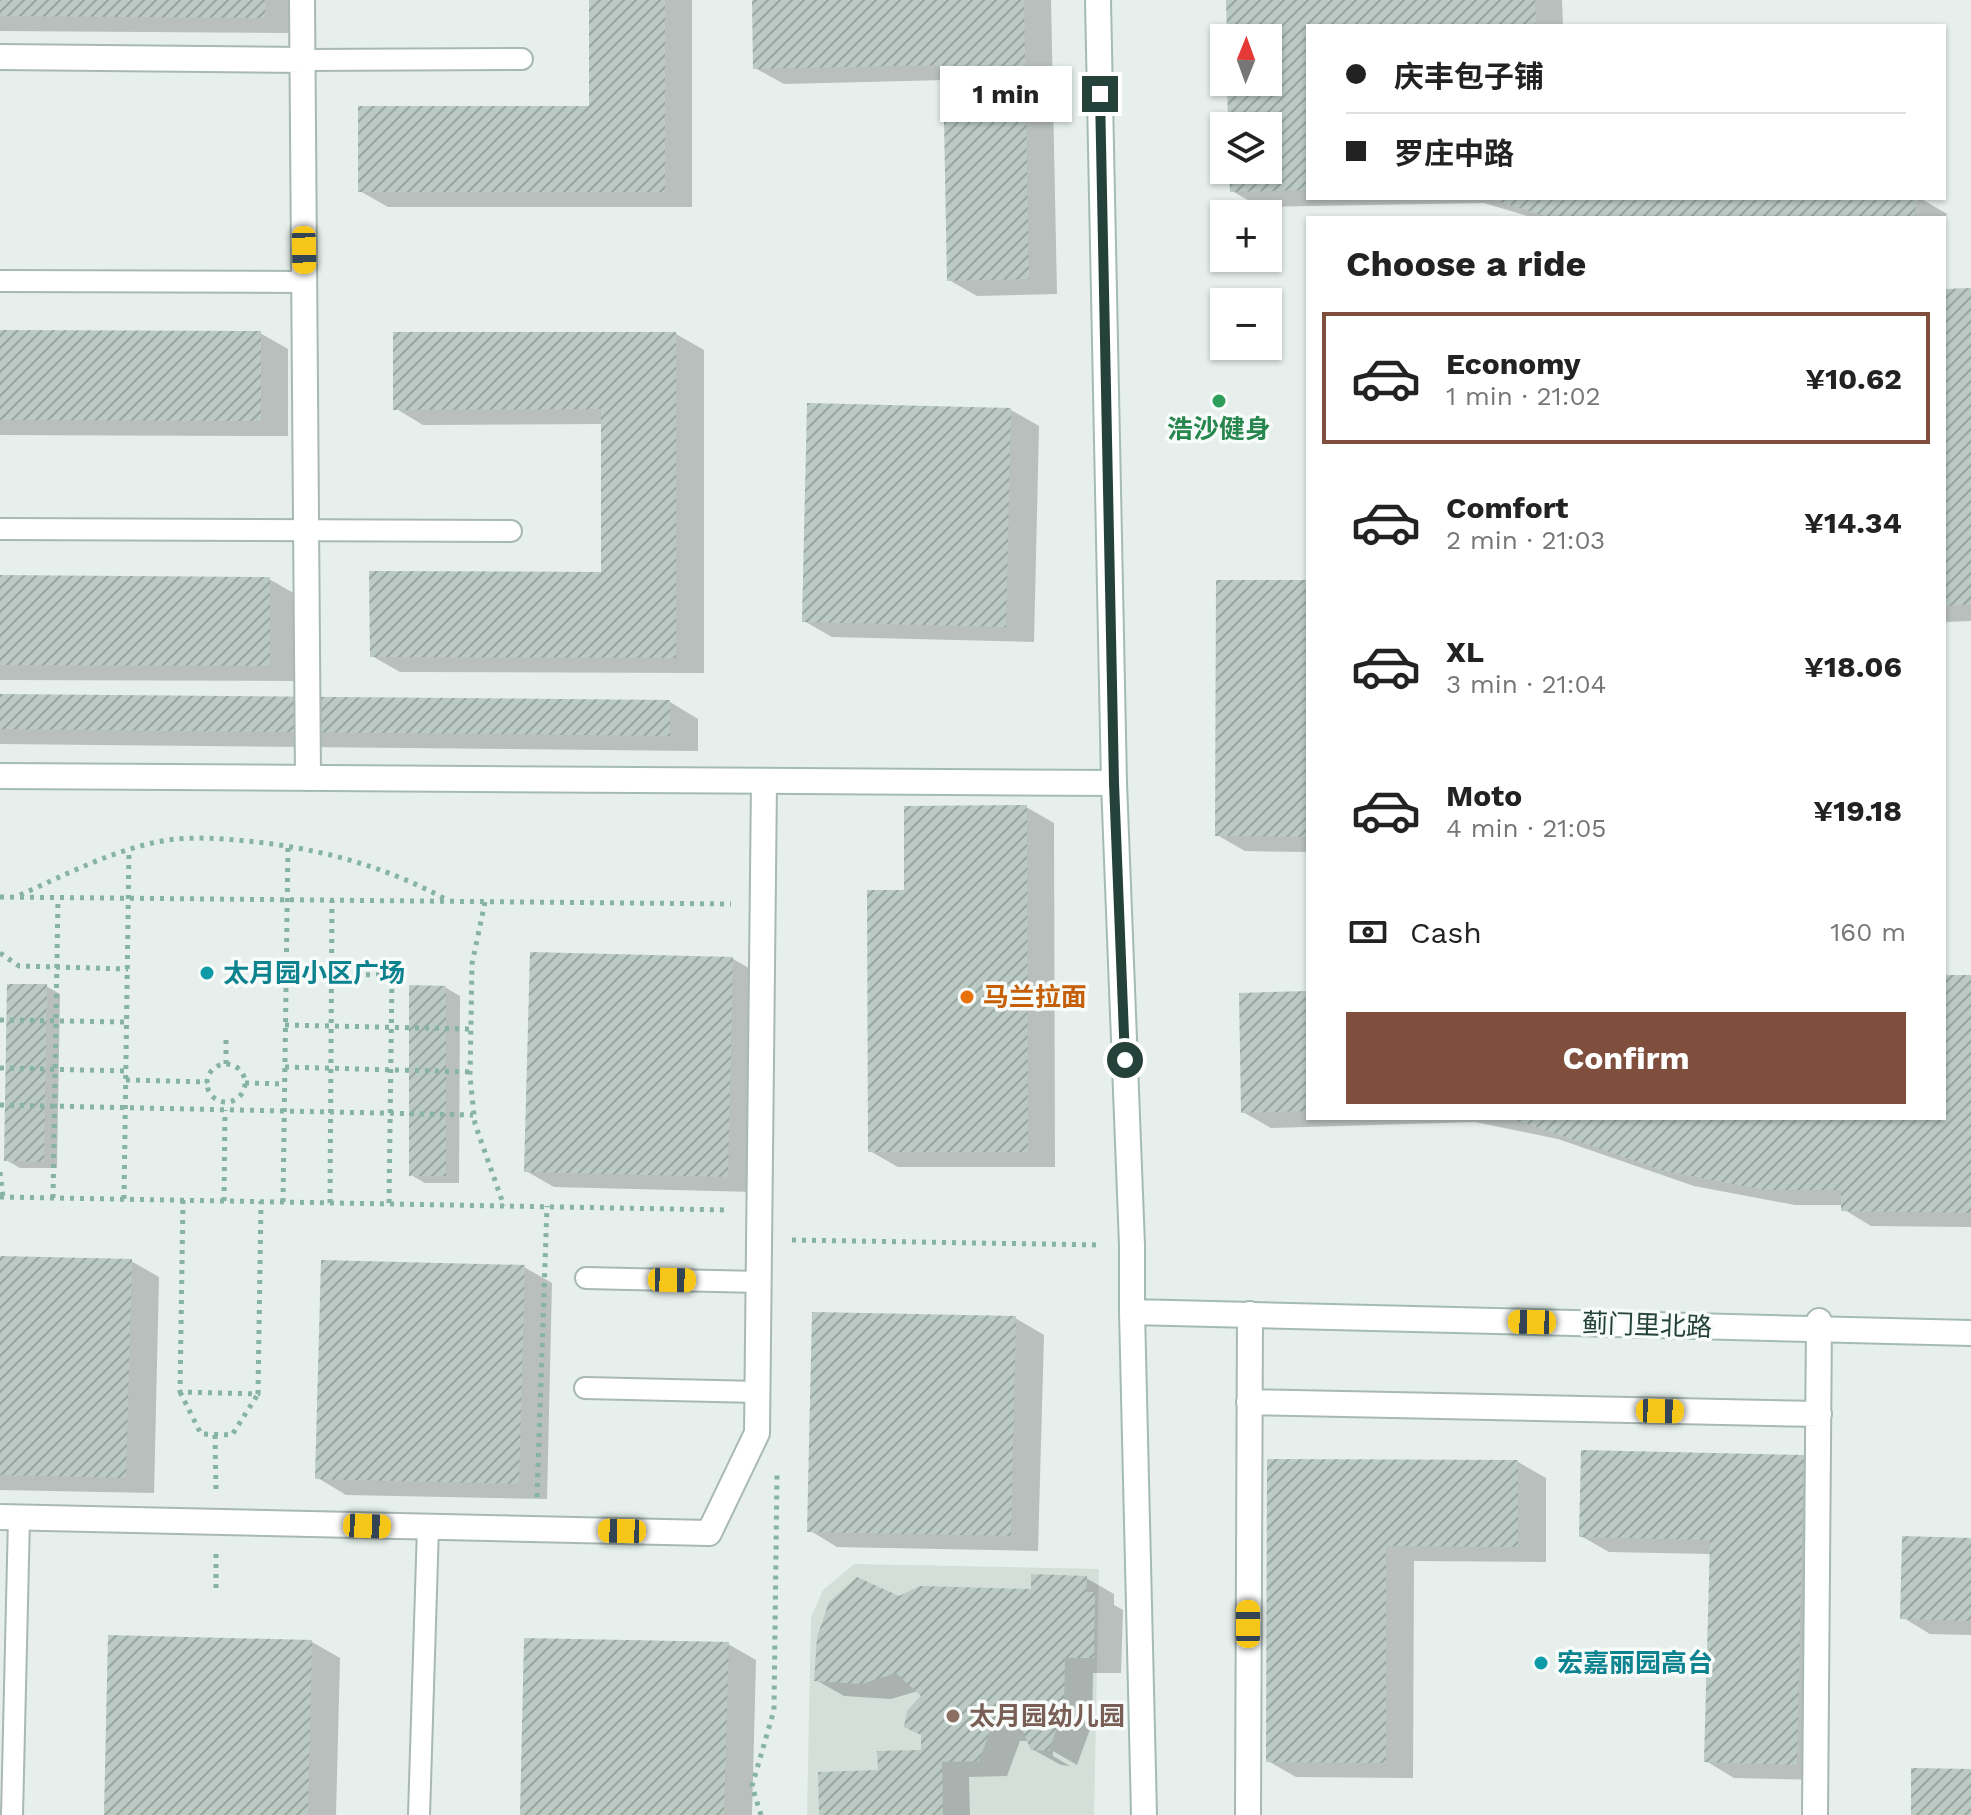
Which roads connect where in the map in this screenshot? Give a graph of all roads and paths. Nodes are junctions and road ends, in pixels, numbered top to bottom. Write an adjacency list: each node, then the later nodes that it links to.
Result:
1 (302, 0): 5 (street)
2 (1098, 0): 14 (street)
3 (0, 57): 5 (street)
4 (522, 59): 5 (lane)
5 (303, 60): 7 (street)
6 (0, 281): 7 (lane)
7 (305, 282): 9 (street)
8 (0, 529): 9 (lane)
9 (306, 530): 10 (lane); 12 (street)
10 (511, 531)
11 (0, 776): 12 (street)
12 (308, 778): 13 (street)
13 (764, 781): 14 (street); 25 (street)
14 (1114, 783): 74 (street)
15 (288, 845): 16 (path); 21 (path); 23 (path)
16 (129, 849): 18 (path); 20 (path)
17 (0, 897): 18 (path)
18 (16, 897): 19 (path)
19 (58, 898): 20 (path); 27 (path)
20 (129, 898): 21 (path); 28 (path)
21 (287, 900): 22 (path); 29 (path)
22 (332, 900): 23 (path); 30 (path)
23 (450, 901): 24 (path)
24 (485, 902): 25 (path); 37 (path)
25 (763, 904): 72 (street)
26 (0, 953): 27 (path)
27 (56, 968): 28 (path); 32 (path)
28 (128, 969): 33 (path)
29 (286, 974): 30 (path); 34 (path)
30 (332, 975): 35 (path); 36 (path)
31 (0, 1020): 32 (path)
32 (55, 1021): 33 (path); 43 (path)
33 (127, 1022): 45 (path)
34 (285, 1025): 35 (path); 40 (path)
35 (331, 1026): 36 (path); 41 (path)
36 (391, 1027): 37 (path); 44 (path)
37 (470, 1029): 46 (path)
38 (226, 1038): 39 (path)
39 (226, 1064): 48 (path); 49 (path)
40 (285, 1067): 41 (path); 50 (path)
41 (331, 1067): 44 (path); 57 (path)
42 (0, 1068): 43 (path)
43 (55, 1069): 45 (path); 53 (path)
44 (391, 1069): 46 (path); 58 (path)
45 (127, 1071): 47 (path)
46 (470, 1072): 59 (path)
47 (126, 1080): 48 (path); 54 (path)
48 (207, 1082): 51 (path)
49 (245, 1083): 50 (path); 51 (path)
50 (285, 1084): 56 (path)
51 (225, 1102): 55 (path)
52 (0, 1105): 53 (path)
53 (54, 1107): 54 (path); 62 (path)
54 (126, 1108): 55 (path); 63 (path)
55 (225, 1110): 56 (path); 65 (path)
56 (284, 1111): 57 (path); 67 (path)
57 (330, 1112): 58 (path); 68 (path)
58 (390, 1113): 59 (path); 69 (path)
59 (473, 1115): 70 (path)
60 (0, 1172): 61 (path)
61 (2, 1197): 62 (path)
62 (53, 1198): 63 (path)
63 (124, 1199): 64 (path)
64 (183, 1200): 65 (path); 82 (path)
65 (224, 1201): 66 (path)
66 (261, 1201): 67 (path); 84 (path)
67 (283, 1202): 68 (path)
68 (330, 1203): 69 (path)
69 (389, 1204): 70 (path)
70 (504, 1206): 71 (path)
71 (547, 1206): 72 (path); 89 (path)
72 (760, 1210): 73 (street)
73 (759, 1239): 74 (path); 76 (street)
74 (1132, 1245): 77 (street)
75 (586, 1278): 76 (lane)
76 (759, 1282): 83 (street)
77 (1132, 1312): 78 (street, 蓟门里北路); 94 (street)
78 (1250, 1314): 80 (street, 蓟门里北路); 85 (street)
79 (1819, 1321): 86 (street)
80 (1971, 1333)
81 (585, 1388): 83 (lane)
82 (180, 1392): 84 (path); 84 (path)
83 (758, 1392): 89 (street)
84 (258, 1394)
85 (1249, 1402): 86 (street); 95 (street)
86 (1819, 1414): 96 (street)
87 (10, 1518): 88 (street); 91 (lane)
88 (428, 1527): 89 (street); 92 (lane)
89 (536, 1530)
90 (774, 1710): 93 (path)
91 (12, 1815)
92 (419, 1815)
93 (761, 1815)
94 (1144, 1815)
95 (1248, 1815)
96 (1815, 1815)

